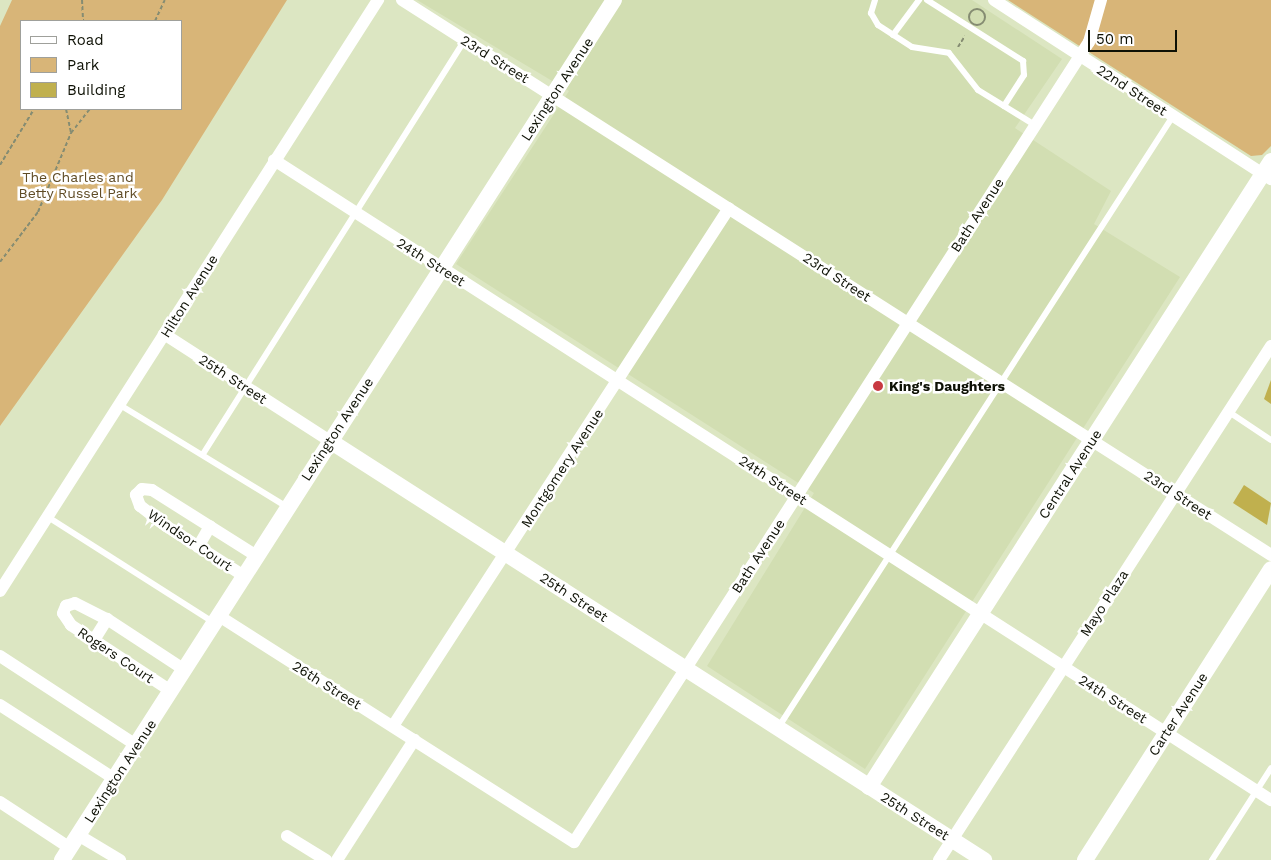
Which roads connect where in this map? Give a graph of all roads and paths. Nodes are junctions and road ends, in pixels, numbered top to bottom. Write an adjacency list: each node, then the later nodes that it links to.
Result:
1 (82, 0): 13 (path)
2 (164, 0): 14 (path)
3 (378, 0): 27 (street, Hilton Avenue)
4 (402, 0): 17 (street, 23rd Street)
5 (614, 0): 19 (street, Lexington Avenue)
6 (875, 0): 16 (lane)
7 (919, 0): 16 (lane)
8 (927, 0): 20 (lane)
9 (1100, 0): 18 (street, Bath Avenue)
10 (989, 3): 11 (path); 18 (street, 22nd Street)
11 (981, 10): 12 (path); 15 (path)
12 (969, 15)
13 (83, 20)
14 (155, 20)
15 (982, 22)
16 (893, 35): 20 (lane)
17 (465, 40): 19 (street, 23rd Street); 31 (lane)
18 (1079, 56): 24 (street, 22nd Street); 25 (street, Bath Avenue)
19 (552, 95): 30 (street, 23rd Street); 33 (street, Lexington Avenue)
20 (1004, 106): 25 (lane)
21 (33, 110): 28 (path)
22 (66, 110): 26 (path)
23 (89, 110): 26 (path)
24 (1173, 116): 29 (street, 22nd Street); 38 (lane)
25 (1035, 125): 34 (street, Bath Avenue)
26 (71, 133): 32 (path)
27 (274, 160): 31 (street, 24th Street); 35 (street, Hilton Avenue)
28 (0, 165)
29 (1268, 171): 42 (street, Central Avenue)
30 (729, 208): 34 (street, 23rd Street); 37 (street, Montgomery Avenue)
31 (355, 214): 33 (street, 24th Street); 39 (lane)
32 (0, 262)
33 (440, 267): 37 (street, 24th Street); 44 (street, Lexington Avenue)
34 (908, 322): 38 (street, 23rd Street); 47 (street, Bath Avenue)
35 (164, 334): 39 (street, 25th Street); 40 (street, Hilton Avenue)
36 (1271, 346): 41 (street, Mayo Plaza)
37 (618, 382): 47 (street, 24th Street); 54 (street, Montgomery Avenue)
38 (1000, 382): 42 (street, 23rd Street); 57 (lane)
39 (244, 387): 44 (street, 25th Street); 45 (lane)
40 (120, 404): 45 (lane); 50 (street, Hilton Avenue)
41 (1229, 412): 43 (lane); 46 (street, Mayo Plaza)
42 (1092, 440): 46 (street, 23rd Street); 61 (street, Central Avenue)
43 (1271, 440)
44 (330, 441): 49 (street, Lexington Avenue); 54 (street, 25th Street)
45 (202, 454): 49 (lane)
46 (1176, 494): 55 (street, 23rd Street); 66 (street, Mayo Plaza)
47 (797, 495): 57 (street, 24th Street); 67 (street, Bath Avenue)
48 (179, 506): 51 (street); 51 (street, Windsor Court); 52 (street, Windsor Court)
49 (287, 507): 56 (street, Lexington Avenue)
50 (48, 517): 60 (street, Hilton Avenue); 63 (lane)
51 (166, 526): 53 (street, Windsor Court)
52 (210, 526): 53 (street); 56 (street, Windsor Court)
53 (198, 547): 59 (street, Windsor Court)
54 (507, 554): 67 (street, 25th Street); 71 (street, Montgomery Avenue)
55 (1271, 555)
56 (257, 556): 59 (street, Lexington Avenue)
57 (889, 556): 61 (street, 24th Street); 72 (lane)
58 (1271, 568): 73 (street, Carter Avenue)
59 (244, 576): 63 (street, Lexington Avenue)
60 (0, 591)
61 (981, 614): 66 (street, 24th Street); 79 (street, Central Avenue)
62 (107, 619): 64 (street); 64 (street, Rogers Court); 68 (street, Rogers Court)
63 (217, 619): 68 (street, Lexington Avenue); 71 (street, 26th Street)
64 (94, 640): 69 (street, Rogers Court)
65 (0, 656): 75 (street)
66 (1063, 667): 73 (street, 24th Street); 84 (street, Mayo Plaza)
67 (686, 669): 72 (street, 25th Street); 76 (street, Bath Avenue)
68 (185, 670): 69 (street, Lexington Avenue)
69 (171, 691): 75 (street, Lexington Avenue)
70 (0, 705): 78 (street)
71 (393, 726): 74 (street, 26th Street)
72 (778, 729): 79 (street, 25th Street)
73 (1166, 733): 80 (street, 24th Street); 91 (street, Carter Avenue)
74 (414, 740): 76 (street, 26th Street); 88 (street)
75 (136, 745): 78 (street, Lexington Avenue)
76 (436, 753)
77 (1271, 768): 80 (lane)
78 (115, 778): 85 (street, Lexington Avenue)
79 (869, 787): 84 (street, 25th Street)
80 (1256, 790): 81 (street, 24th Street); 92 (lane)
81 (1271, 800)
82 (0, 802): 85 (street)
83 (287, 836): 87 (street)
84 (953, 840): 89 (street, Mayo Plaza); 90 (street, 25th Street)
85 (70, 848): 86 (street)
86 (120, 860)
87 (326, 860)
88 (338, 860)
89 (939, 860)
90 (984, 860)
91 (1085, 860)
92 (1212, 860)

